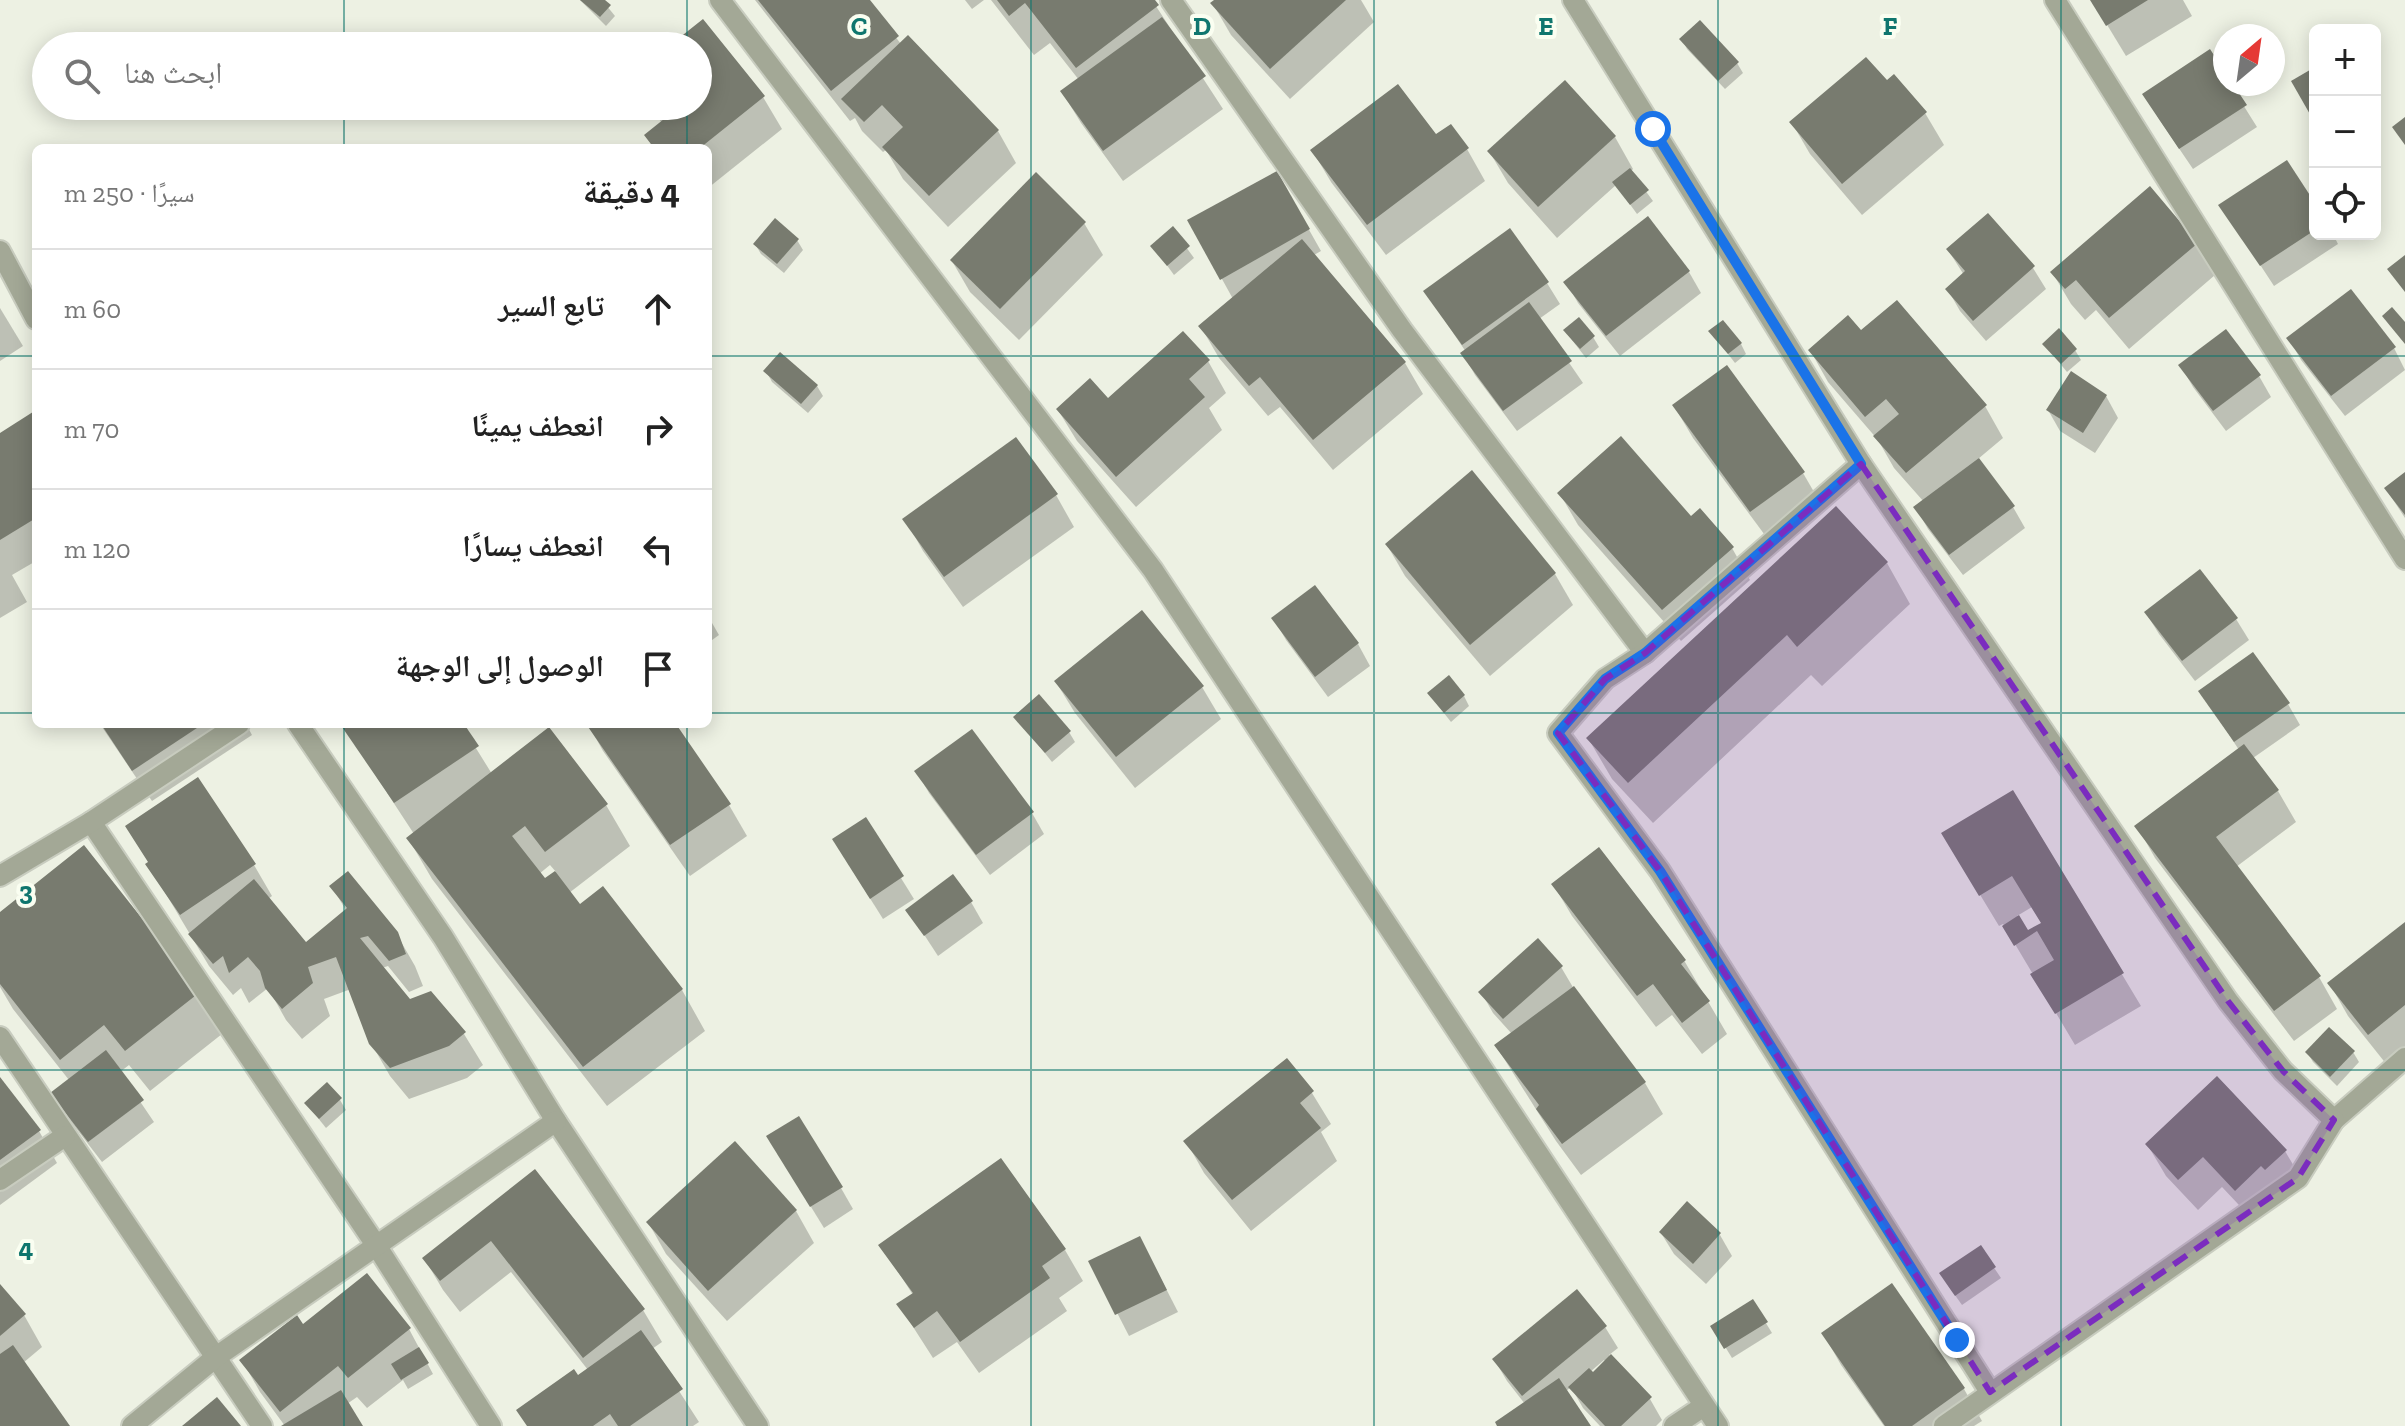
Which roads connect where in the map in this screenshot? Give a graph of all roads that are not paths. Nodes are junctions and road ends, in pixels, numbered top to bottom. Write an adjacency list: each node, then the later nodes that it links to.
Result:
1 (720, 0): 23 (street)
2 (1171, 0): 9 (street)
3 (1573, 0): 7 (street)
4 (2055, 0): 8 (street)
5 (0, 251): 6 (street)
6 (32, 311)
7 (1861, 464): 9 (street); 16 (street)
8 (2405, 559)
9 (1645, 653): 22 (street)
10 (233, 728): 12 (street)
11 (301, 728): 17 (street)
12 (91, 822): 13 (street); 20 (street)
13 (0, 876)
14 (0, 1037): 18 (street)
15 (2405, 1058): 16 (street)
16 (2334, 1120): 22 (street)
17 (556, 1121): 20 (street); 27 (street)
18 (65, 1136): 19 (street); 21 (street)
19 (0, 1180)
20 (376, 1245): 21 (street); 26 (street)
21 (216, 1357): 24 (street); 25 (street)
22 (1990, 1392): 30 (street)
23 (1704, 1406): 28 (street); 29 (street)
24 (132, 1426)
25 (262, 1426)
26 (491, 1426)
27 (758, 1426)
28 (1674, 1426)
29 (1718, 1426)
30 (1944, 1426)

